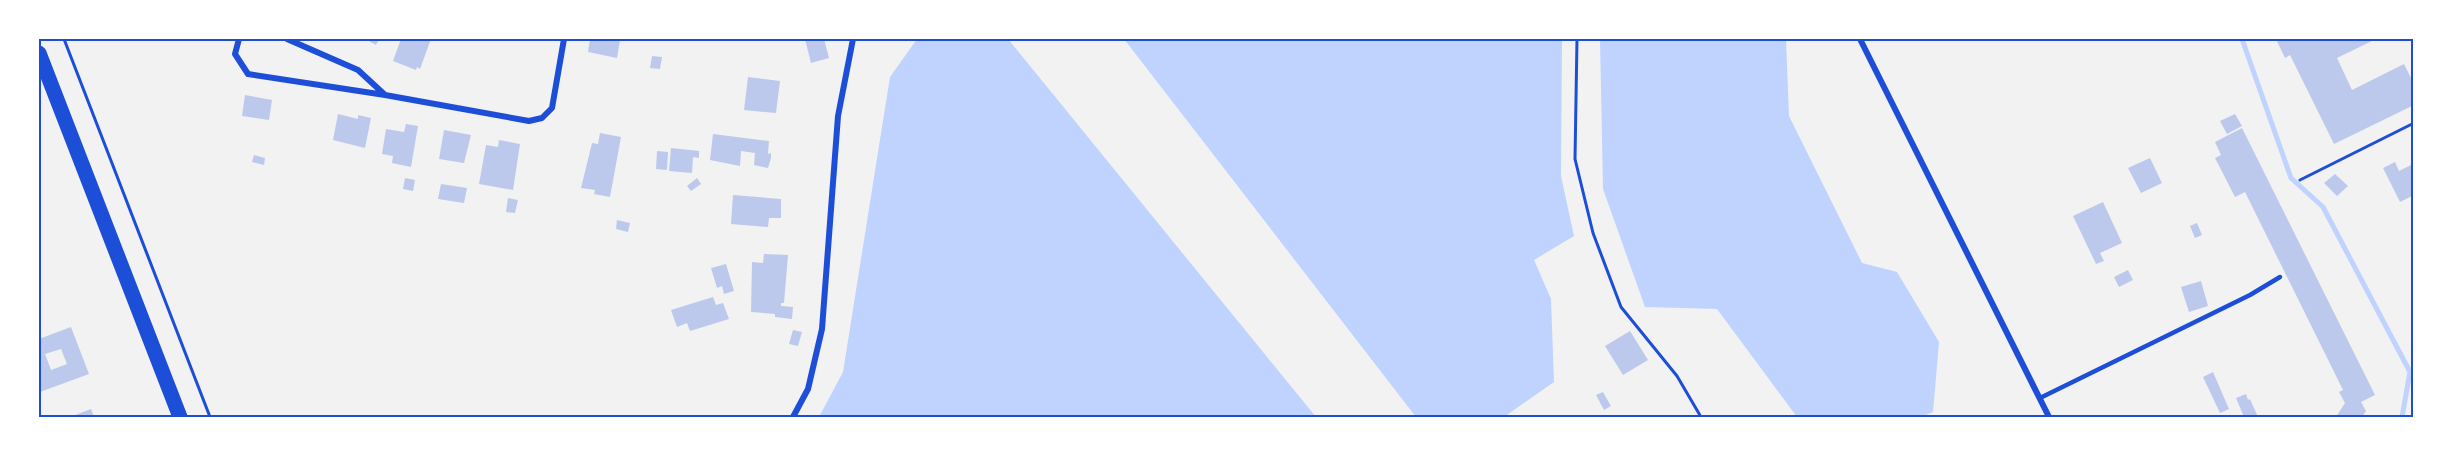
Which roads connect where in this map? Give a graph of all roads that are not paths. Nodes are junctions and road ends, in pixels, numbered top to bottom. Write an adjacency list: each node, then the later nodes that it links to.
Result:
1 (239, 39): 7 (street)
2 (287, 39): 7 (street)
3 (564, 39): 7 (street)
4 (853, 39): 11 (street)
5 (1860, 39): 9 (street)
6 (39, 53): 10 (main road)
7 (385, 95)
8 (2280, 277): 9 (lane)
9 (2040, 398): 12 (street)
10 (180, 417)
11 (792, 417)
12 (2049, 417)

